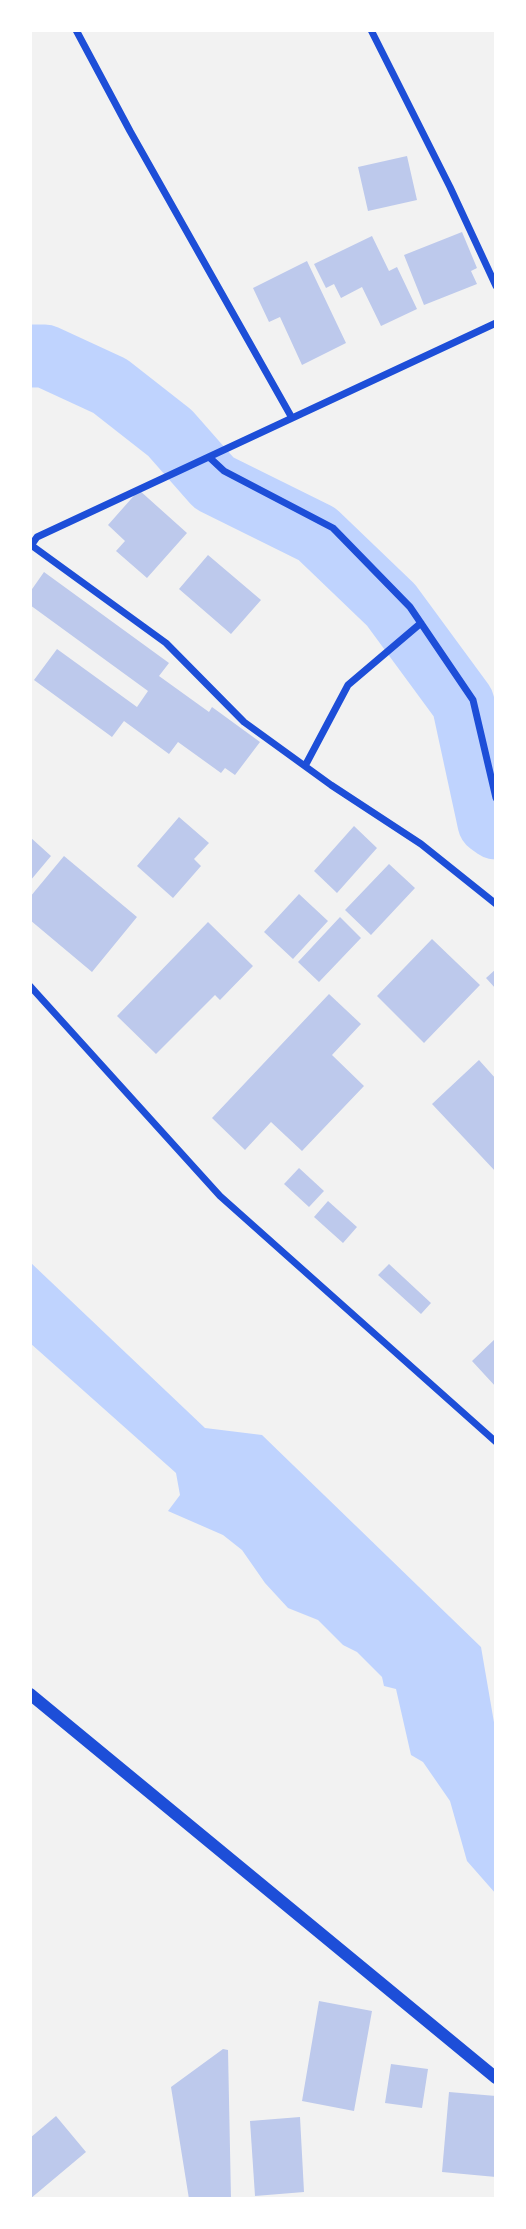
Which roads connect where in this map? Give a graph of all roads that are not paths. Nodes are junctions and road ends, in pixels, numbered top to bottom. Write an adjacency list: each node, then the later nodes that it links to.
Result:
1 (76, 30): 5 (street)
2 (370, 30): 3 (street)
3 (496, 286)
4 (496, 323): 5 (street)
5 (292, 418): 6 (street)
6 (209, 457): 7 (street); 9 (street)
7 (33, 535): 8 (street)
8 (30, 546): 10 (street)
9 (421, 623): 10 (street); 11 (street)
10 (305, 765): 12 (street)
11 (496, 798)
12 (496, 904)
13 (30, 986): 14 (street)
14 (496, 1442)
15 (30, 1694): 16 (street)
16 (496, 2078)

